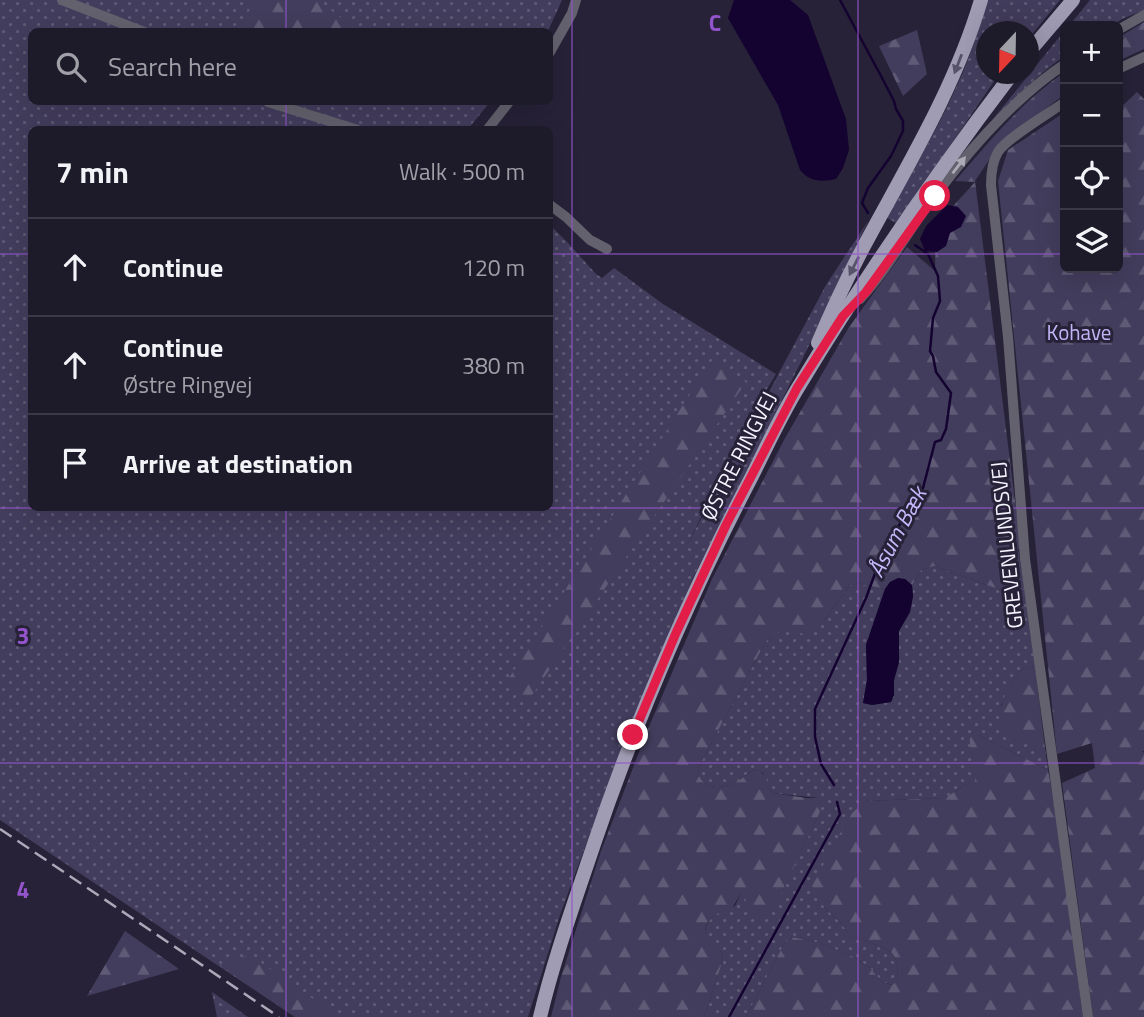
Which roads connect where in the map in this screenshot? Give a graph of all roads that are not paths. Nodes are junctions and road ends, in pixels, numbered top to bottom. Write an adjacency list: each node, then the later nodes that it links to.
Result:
1 (62, 0): 7 (street)
2 (576, 0): 9 (street)
3 (981, 0): 22 (main road, one-way to 22)
4 (1073, 0): 8 (main road)
5 (1144, 15): 6 (street)
6 (1123, 27)
7 (134, 28)
8 (1039, 40)
9 (553, 47)
10 (1144, 57): 11 (street)
11 (1123, 67)
12 (1060, 68): 21 (street, one-way to 12)
13 (1005, 84): 21 (main road, ØSTRE RINGVEJ)
14 (278, 105): 17 (street)
15 (507, 105): 18 (street)
16 (1060, 105): 26 (street, GREVENLUNDSVEJ)
17 (345, 126)
18 (490, 126)
19 (553, 207): 20 (street)
20 (607, 249)
21 (843, 316): 22 (main road, ØSTRE RINGVEJ)
22 (797, 388): 23 (main road, ØSTRE RINGVEJ)
23 (568, 922): 24 (main road); 25 (main road, ØSTRE RINGVEJ)
24 (531, 1017)
25 (540, 1017)
26 (1087, 1017)

